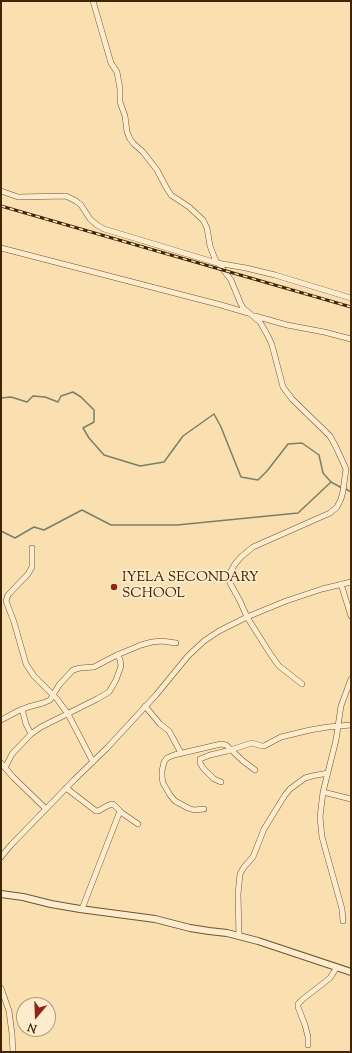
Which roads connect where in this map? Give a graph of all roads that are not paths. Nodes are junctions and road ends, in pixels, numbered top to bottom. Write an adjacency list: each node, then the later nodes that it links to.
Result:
1 (93, 1): 4 (street)
2 (1, 191): 4 (street)
3 (1, 248): 6 (street)
4 (217, 263): 5 (street); 6 (street)
5 (351, 298)
6 (252, 315): 7 (street); 12 (street)
7 (351, 339)
8 (32, 548): 17 (street)
9 (351, 582): 10 (street)
10 (341, 584): 11 (street); 12 (street)
11 (351, 616)
12 (247, 617): 16 (street); 18 (street)
13 (176, 643): 14 (street)
14 (117, 655): 17 (street); 20 (street)
15 (351, 679): 23 (street)
16 (302, 684)
17 (53, 696): 19 (street); 20 (street)
18 (145, 706): 26 (street); 27 (street)
19 (22, 709): 21 (street); 24 (street)
20 (68, 714): 24 (street); 27 (street)
21 (1, 720)
22 (351, 725): 23 (street)
23 (338, 726): 25 (street); 31 (street)
24 (31, 734): 29 (street)
25 (230, 750): 26 (street); 30 (street); 32 (street)
26 (181, 754): 37 (street)
27 (93, 762): 33 (street)
28 (1, 763): 29 (street)
29 (5, 768): 36 (street)
30 (255, 770)
31 (328, 773): 34 (street); 44 (street)
32 (221, 782)
33 (66, 788): 36 (street); 38 (street)
34 (323, 792): 35 (street); 43 (street)
35 (351, 799)
36 (46, 809): 40 (street)
37 (204, 809)
38 (120, 811): 39 (street); 42 (street)
39 (138, 824)
40 (1, 857)
41 (1, 894): 42 (street)
42 (82, 909): 44 (street)
43 (343, 921)
44 (239, 936): 45 (street)
45 (337, 967): 46 (street); 48 (street)
46 (351, 972)
47 (1, 988): 49 (street)
48 (308, 1045)
49 (14, 1052)

